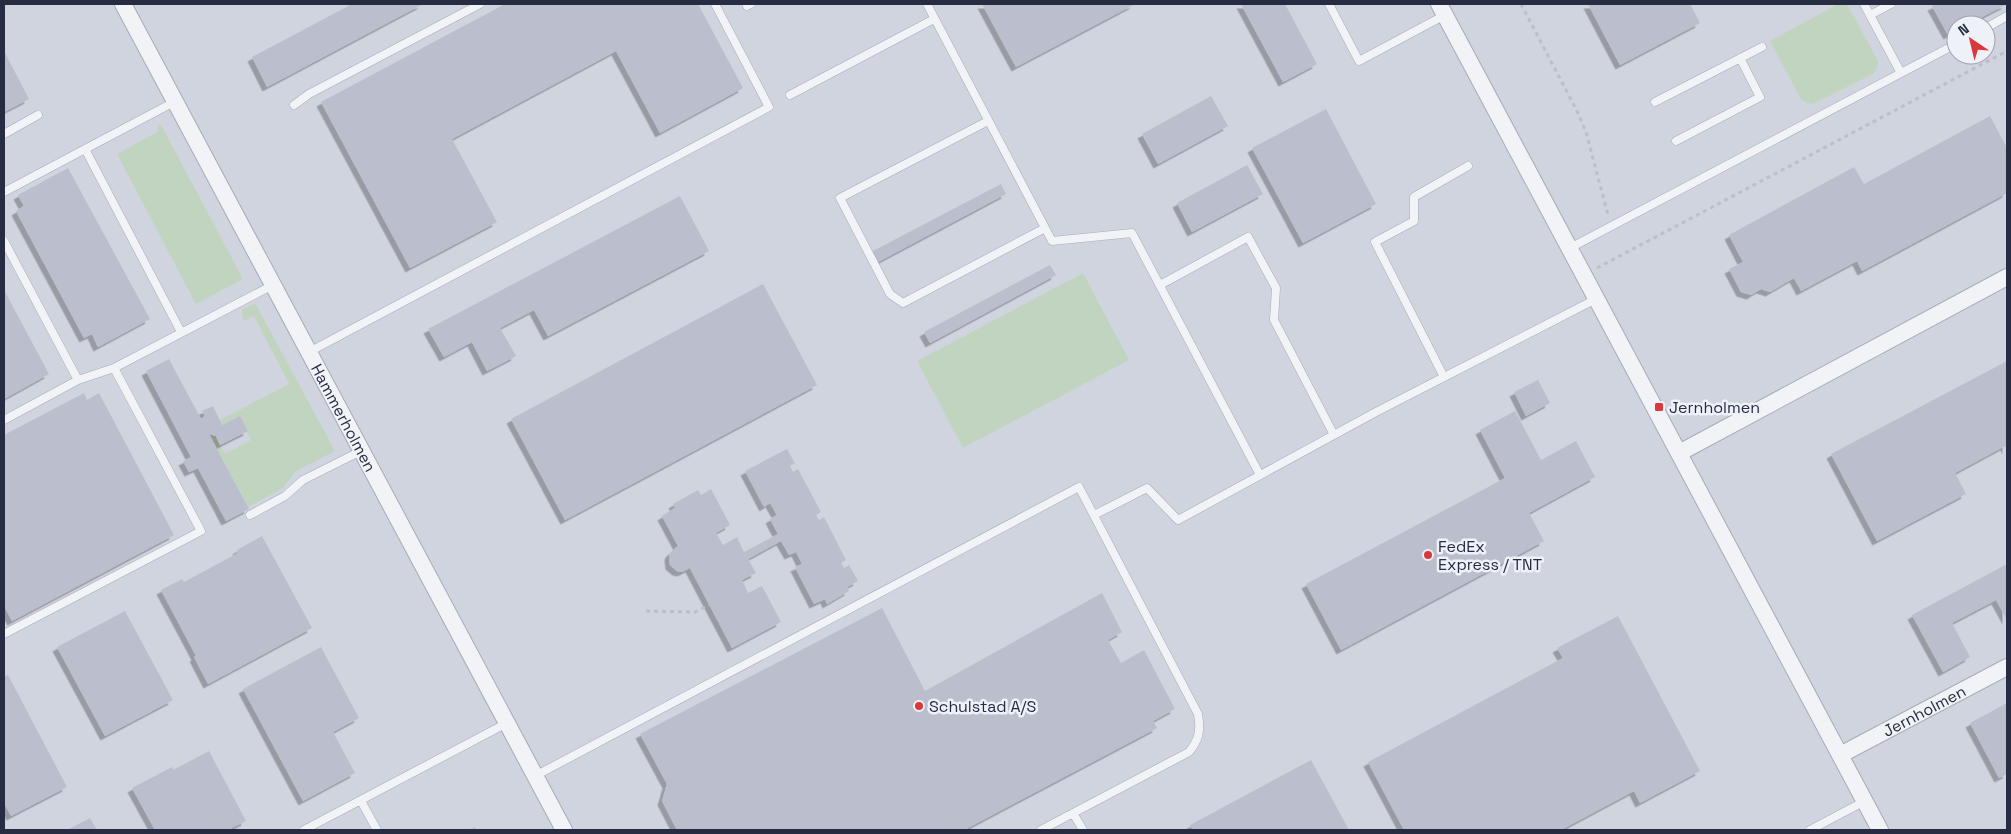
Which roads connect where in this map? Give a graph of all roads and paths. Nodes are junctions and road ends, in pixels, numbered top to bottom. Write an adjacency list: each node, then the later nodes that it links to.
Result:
1 (123, 4): 20 (street, Hammerholmen)
2 (480, 4): 22 (lane)
3 (715, 4): 40 (lane)
4 (926, 4): 12 (lane)
5 (1328, 4): 9 (lane)
6 (1521, 4): 30 (path)
7 (1864, 4): 10 (lane)
8 (1891, 4): 10 (lane)
9 (1442, 9): 33 (street)
10 (1870, 15): 18 (lane)
11 (2007, 16): 13 (lane)
12 (934, 19): 19 (lane); 24 (lane)
13 (1996, 22)
14 (1762, 47): 17 (lane)
15 (1946, 49): 18 (lane)
16 (2007, 51): 34 (path)
17 (1740, 58): 21 (lane); 26 (lane)
18 (1901, 73): 30 (lane)
19 (790, 95)
20 (176, 101): 27 (lane); 36 (street, Hammerholmen)
21 (1654, 102)
22 (294, 105)
23 (38, 115): 25 (lane)
24 (988, 121): 31 (lane); 31 (lane)
25 (4, 134)
26 (1676, 142)
27 (85, 149): 29 (lane); 39 (lane)
28 (1468, 166): 42 (lane)
29 (4, 192)
30 (1611, 226): 33 (lane)
31 (1045, 228): 37 (lane)
32 (4, 241): 43 (lane)
33 (1570, 248): 34 (street)
34 (1584, 275): 38 (street)
35 (2007, 277): 47 (street)
36 (273, 285): 39 (lane); 40 (street, Hammerholmen)
37 (1160, 285): 45 (lane); 48 (lane)
38 (1596, 299): 42 (lane); 47 (street)
39 (181, 332): 41 (lane)
40 (309, 352): 46 (street, Hammerholmen)
41 (114, 368): 43 (lane); 55 (lane)
42 (1444, 377): 45 (lane)
43 (78, 380): 44 (lane)
44 (4, 420)
45 (1334, 435): 48 (lane)
46 (361, 450): 49 (lane); 57 (street, Hammerholmen)
47 (1679, 453): 58 (street)
48 (1260, 475): 50 (lane)
49 (250, 515)
50 (1094, 515): 59 (lane); 62 (lane)
51 (780, 537): 52 (path)
52 (746, 555)
53 (709, 605): 54 (path)
54 (646, 611)
55 (4, 634)
56 (2007, 666): 58 (street, Jernholmen)
57 (507, 723): 59 (street, Hammerholmen); 60 (lane)
58 (1840, 754): 61 (street)
59 (535, 776): 67 (street, Hammerholmen)
60 (360, 800): 64 (lane); 65 (lane)
61 (1865, 802): 70 (lane); 71 (street)
62 (1073, 813): 68 (lane); 69 (lane)
63 (478, 828): 66 (path)
64 (304, 830)
65 (377, 830)
66 (472, 830)
67 (564, 830)
68 (1040, 830)
69 (1083, 830)
70 (1810, 830)
71 (1880, 830)

